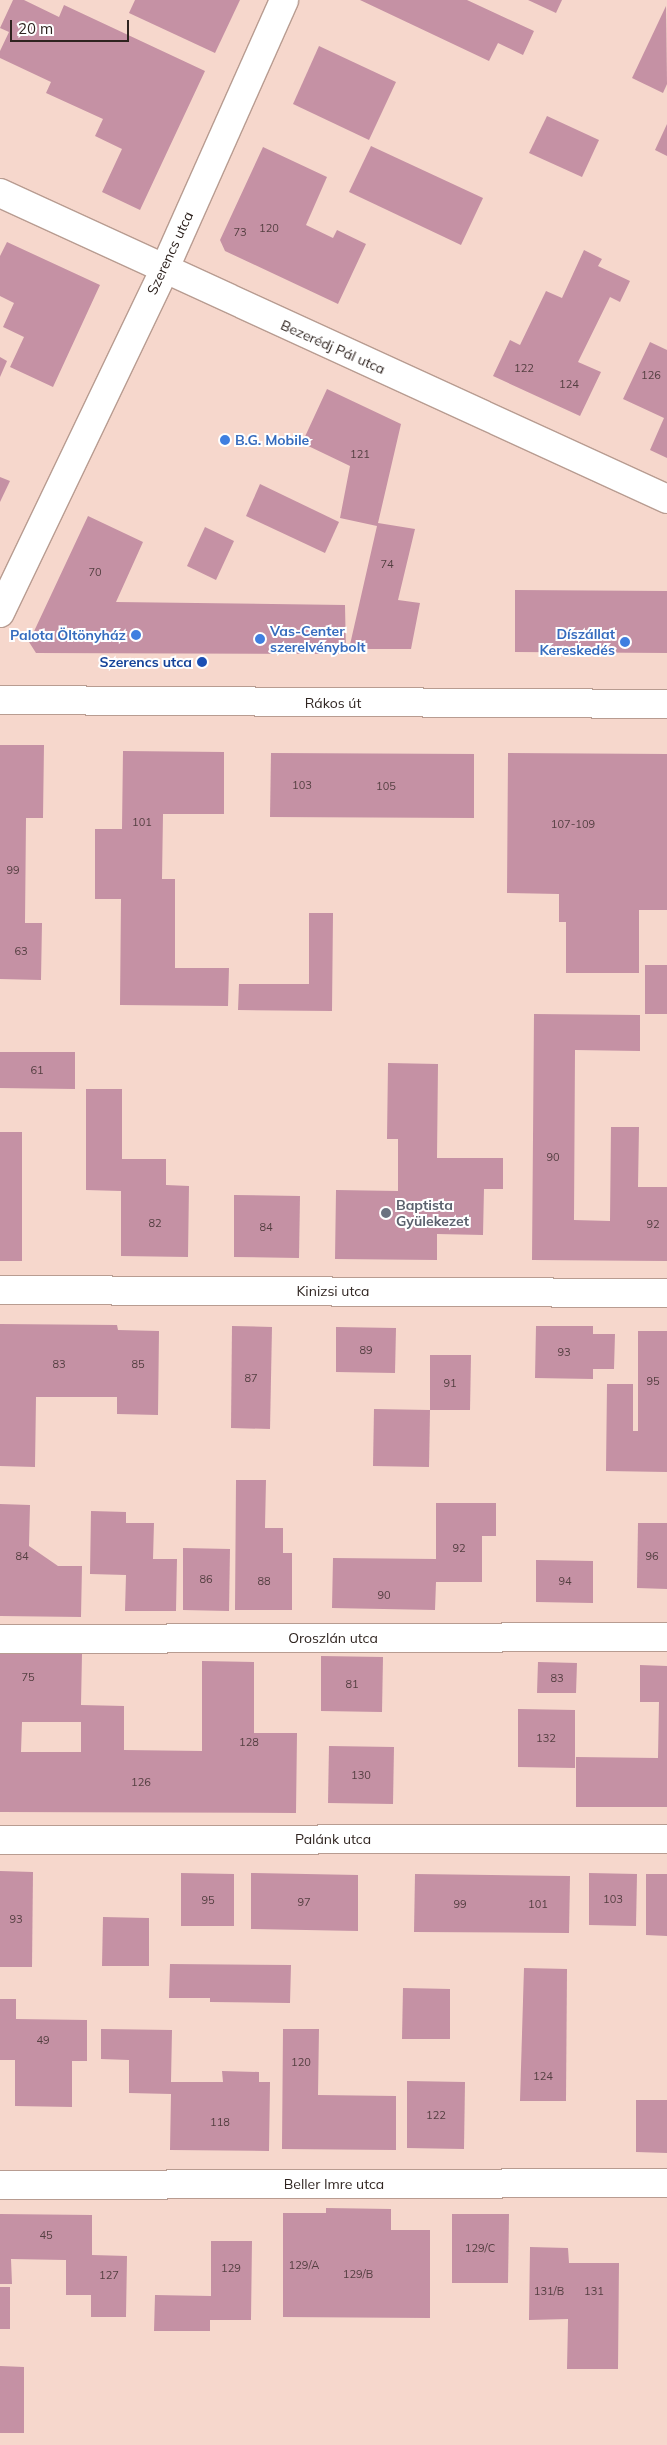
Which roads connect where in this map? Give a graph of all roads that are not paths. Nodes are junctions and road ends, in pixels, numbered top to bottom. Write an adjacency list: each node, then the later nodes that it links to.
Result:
1 (284, 0): 3 (street, Szerencs utca)
2 (0, 193): 3 (street, Bezerédj Pál utca)
3 (164, 270): 4 (street, Bezerédj Pál utca); 5 (street, Szerencs utca)
4 (667, 499)
5 (0, 612)
6 (0, 700): 7 (street, Rákos út)
7 (667, 704)
8 (0, 1290): 9 (street, Kinizsi utca)
9 (667, 1293)
10 (667, 1637): 11 (street, Oroszlán utca)
11 (0, 1638)
12 (667, 1839): 13 (street, Palánk utca)
13 (0, 1840)
14 (667, 2183): 15 (street, Beller Imre utca)
15 (0, 2184)

